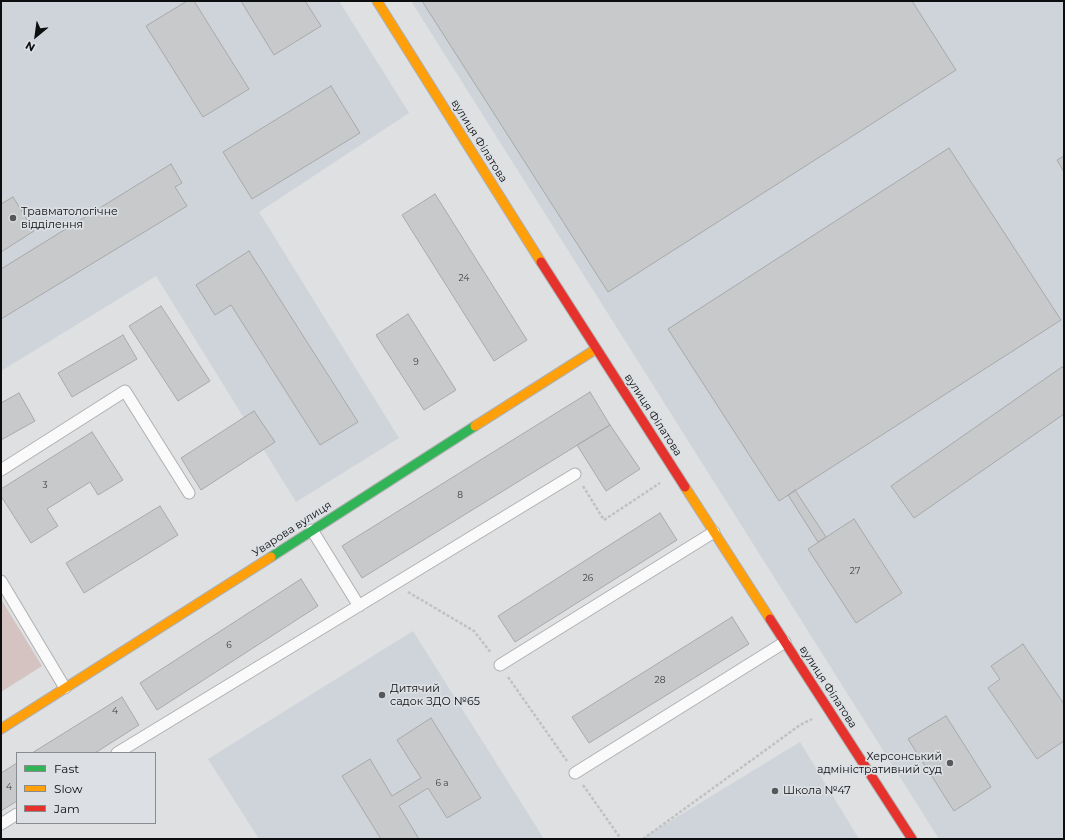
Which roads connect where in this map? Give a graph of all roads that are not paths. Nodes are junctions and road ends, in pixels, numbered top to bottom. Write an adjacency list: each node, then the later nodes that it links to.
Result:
1 (377, 1): 2 (street, вулиця Філатова)
2 (596, 349): 6 (street, Уварова вулиця); 7 (street, вулиця Філатова)
3 (1, 470): 5 (lane)
4 (575, 474): 9 (lane)
5 (189, 492)
6 (312, 530): 9 (lane); 12 (street, Уварова вулиця)
7 (714, 532): 10 (street, вулиця Філатова); 11 (lane)
8 (1, 581): 12 (lane)
9 (359, 606): 14 (lane)
10 (785, 642): 15 (lane); 18 (street, вулиця Філатова)
11 (500, 665)
12 (65, 688): 13 (street, Уварова вулиця)
13 (1, 729)
14 (119, 752)
15 (575, 773)
16 (16, 815): 17 (lane)
17 (1, 824)
18 (912, 839)

